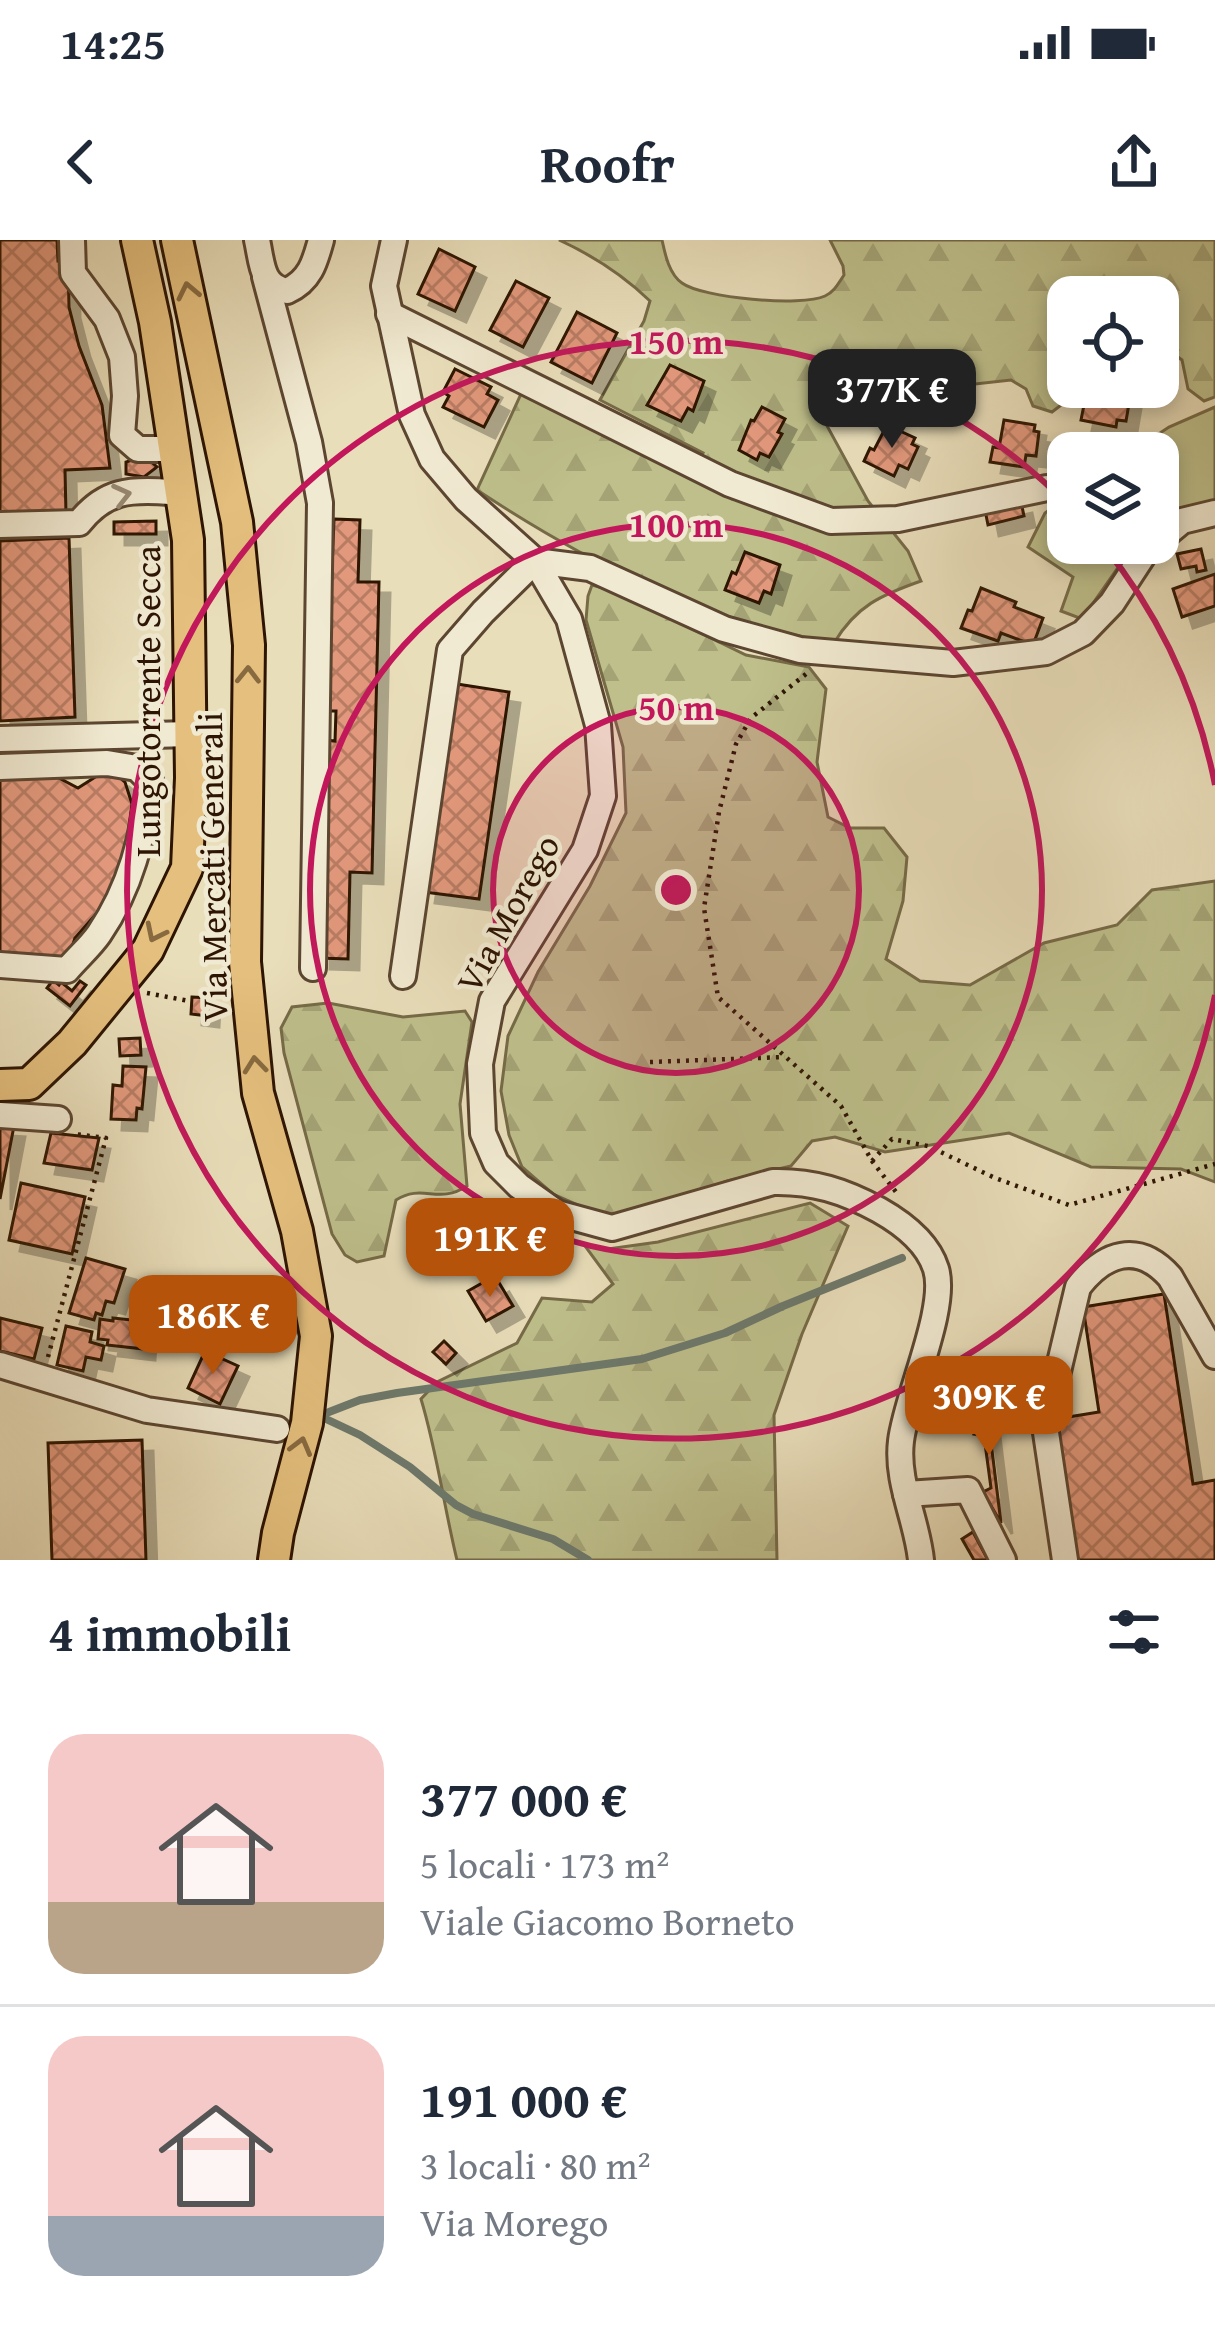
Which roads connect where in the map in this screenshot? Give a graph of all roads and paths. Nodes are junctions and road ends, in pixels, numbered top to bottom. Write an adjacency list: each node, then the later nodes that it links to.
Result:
1 (72, 240): 9 (street)
2 (137, 240): 18 (main road, Lungotorrente Secca)
3 (178, 240): 42 (main road, Via Mercati Generali, one-way to 3)
4 (257, 240): 7 (street)
5 (322, 240): 7 (street)
6 (394, 240): 8 (street, Via Morego)
7 (265, 277): 24 (street)
8 (389, 314): 10 (street); 15 (street, Via Morego)
9 (164, 449)
10 (1046, 488)
11 (170, 492): 14 (street, one-way to 11)
12 (1215, 512): 13 (street)
13 (1179, 524)
14 (0, 525)
15 (535, 562): 17 (street); 25 (street, Via Morego); 40 (street, Via Morego)
16 (1138, 564): 17 (street)
17 (833, 653): 28 (path)
18 (190, 734): 19 (street); 21 (main road, Lungotorrente Secca)
19 (0, 739)
20 (0, 767): 22 (street)
21 (191, 778): 22 (street); 26 (main road, Lungotorrente Secca, one-way to 26)
22 (150, 781): 23 (street)
23 (0, 964)
24 (313, 968)
25 (404, 976)
26 (116, 990): 27 (path); 30 (main road, Lungotorrente Secca)
27 (189, 1001)
28 (784, 1057): 29 (path); 33 (path)
29 (650, 1062)
30 (0, 1085)
31 (0, 1115): 32 (street)
32 (51, 1119): 38 (path)
33 (872, 1161): 34 (path); 35 (path)
34 (1215, 1164)
35 (906, 1205)
36 (1215, 1356): 44 (street)
37 (0, 1365): 38 (street)
38 (43, 1378): 39 (street)
39 (277, 1429)
40 (906, 1494): 41 (street, Via Morego); 43 (street)
41 (924, 1558)
42 (274, 1560)
43 (1003, 1560)
44 (1065, 1560)

